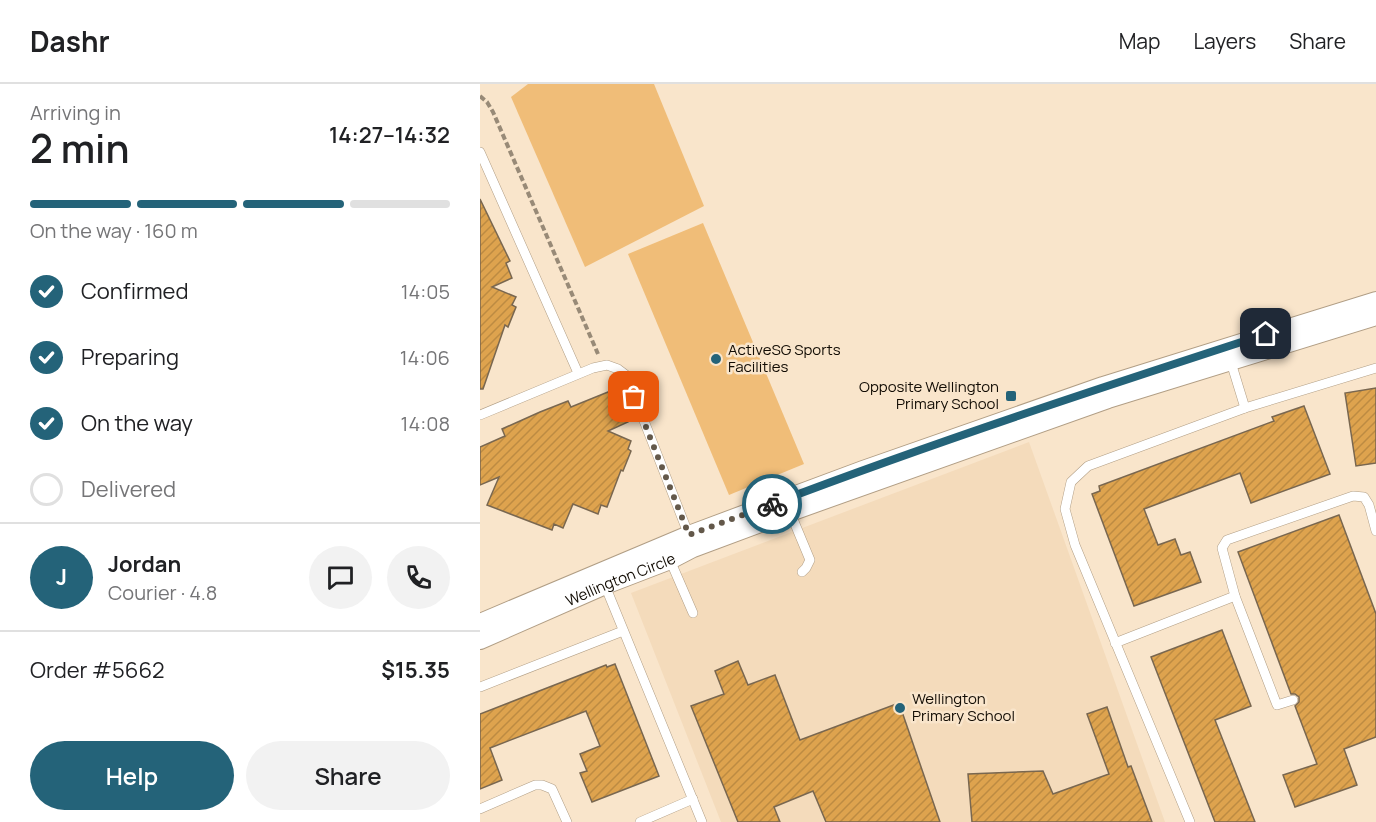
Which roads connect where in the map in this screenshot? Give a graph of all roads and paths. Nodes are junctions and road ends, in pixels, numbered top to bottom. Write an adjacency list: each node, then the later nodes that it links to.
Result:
1 (480, 96): 7 (path)
2 (480, 152): 9 (lane)
3 (1376, 302): 5 (street, Wellington Circle)
4 (1376, 316): 5 (street, Wellington Circle)
5 (1268, 341): 6 (street, Wellington Circle)
6 (1228, 354): 10 (lane); 12 (street, Wellington Circle); 14 (street, Wellington Circle)
7 (599, 357)
8 (1376, 368): 10 (lane)
9 (578, 373): 11 (lane); 14 (lane)
10 (1245, 408): 23 (lane)
11 (480, 415)
12 (790, 512): 14 (street, Wellington Circle); 16 (lane)
13 (1376, 531): 18 (lane)
14 (691, 541): 15 (street, Wellington Circle); 17 (street, Wellington Circle)
15 (670, 560): 17 (street, Wellington Circle); 19 (lane)
16 (802, 572)
17 (602, 578): 20 (street, Wellington Circle); 21 (lane); 22 (street, Wellington Circle)
18 (1234, 596): 23 (lane); 25 (lane)
19 (693, 612)
20 (480, 623)
21 (623, 631): 24 (lane); 26 (lane)
22 (480, 640)
23 (1115, 643): 31 (lane)
24 (480, 687)
25 (1293, 700)
26 (693, 799): 29 (lane); 30 (lane)
27 (480, 809): 28 (lane)
28 (567, 822)
29 (640, 822)
30 (702, 822)
31 (1190, 822)

